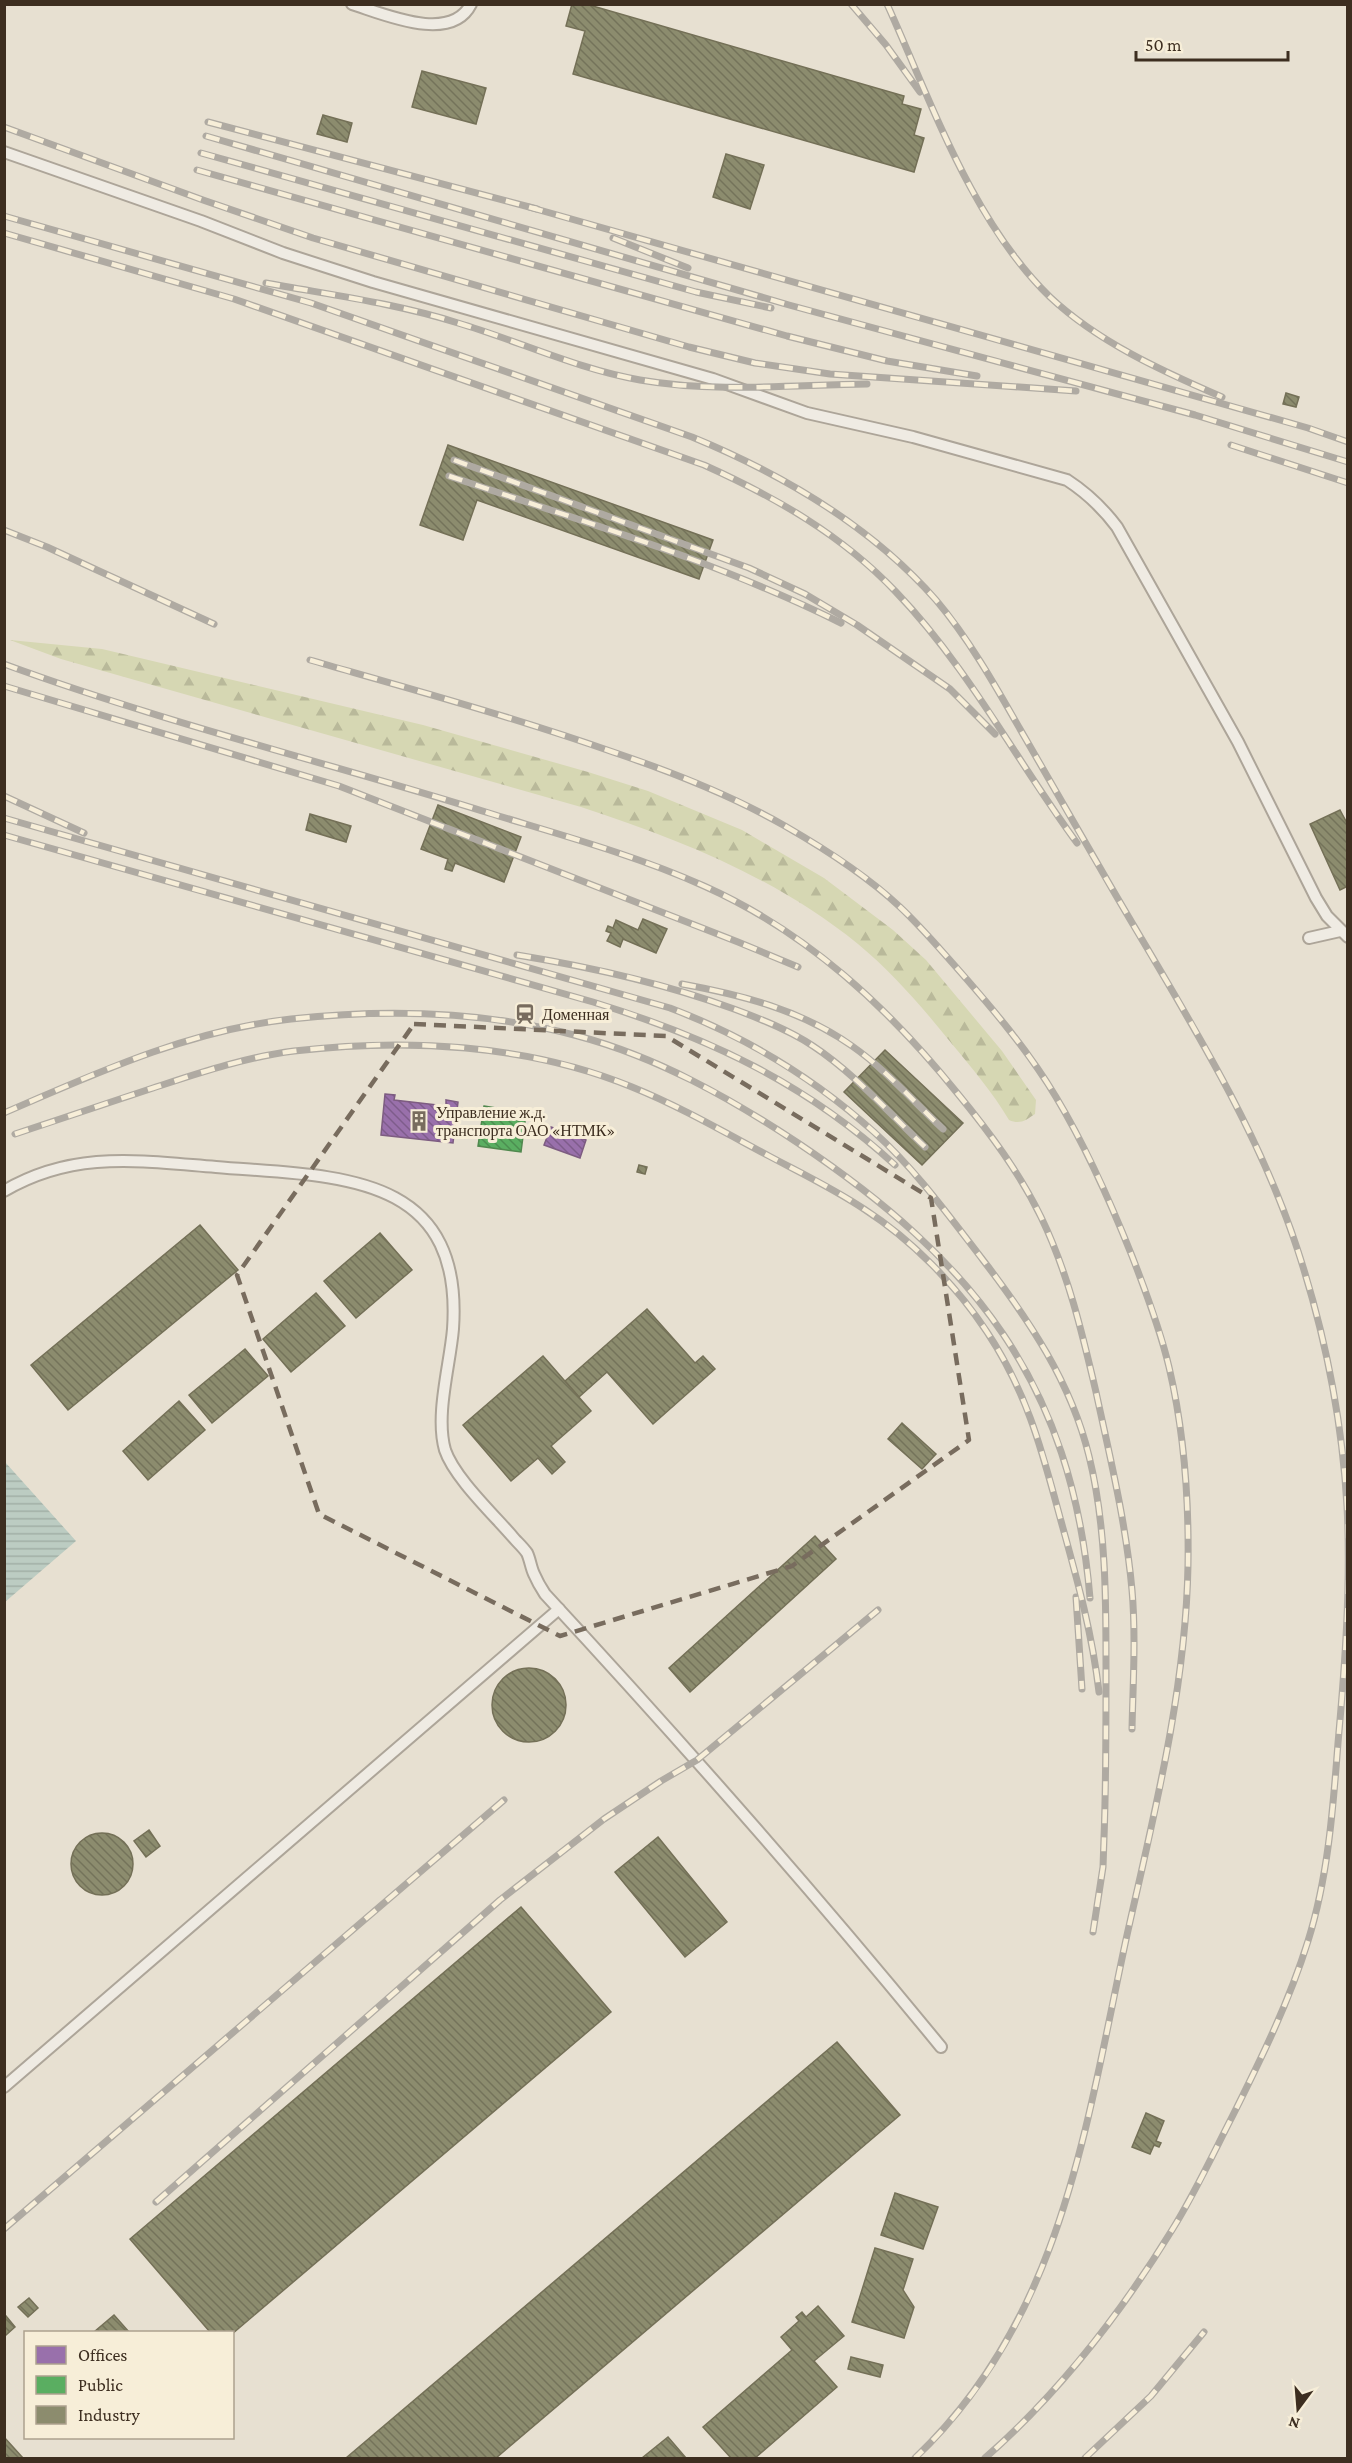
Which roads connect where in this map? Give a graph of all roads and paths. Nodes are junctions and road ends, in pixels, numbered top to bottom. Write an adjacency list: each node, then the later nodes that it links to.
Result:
1 (352, 4): 2 (lane)
2 (471, 4)
3 (4, 152): 4 (lane)
4 (1344, 934): 5 (lane)
5 (1309, 938)
6 (4, 1191): 7 (lane)
7 (559, 1609): 8 (lane); 9 (lane)
8 (941, 2047)
9 (4, 2087)

